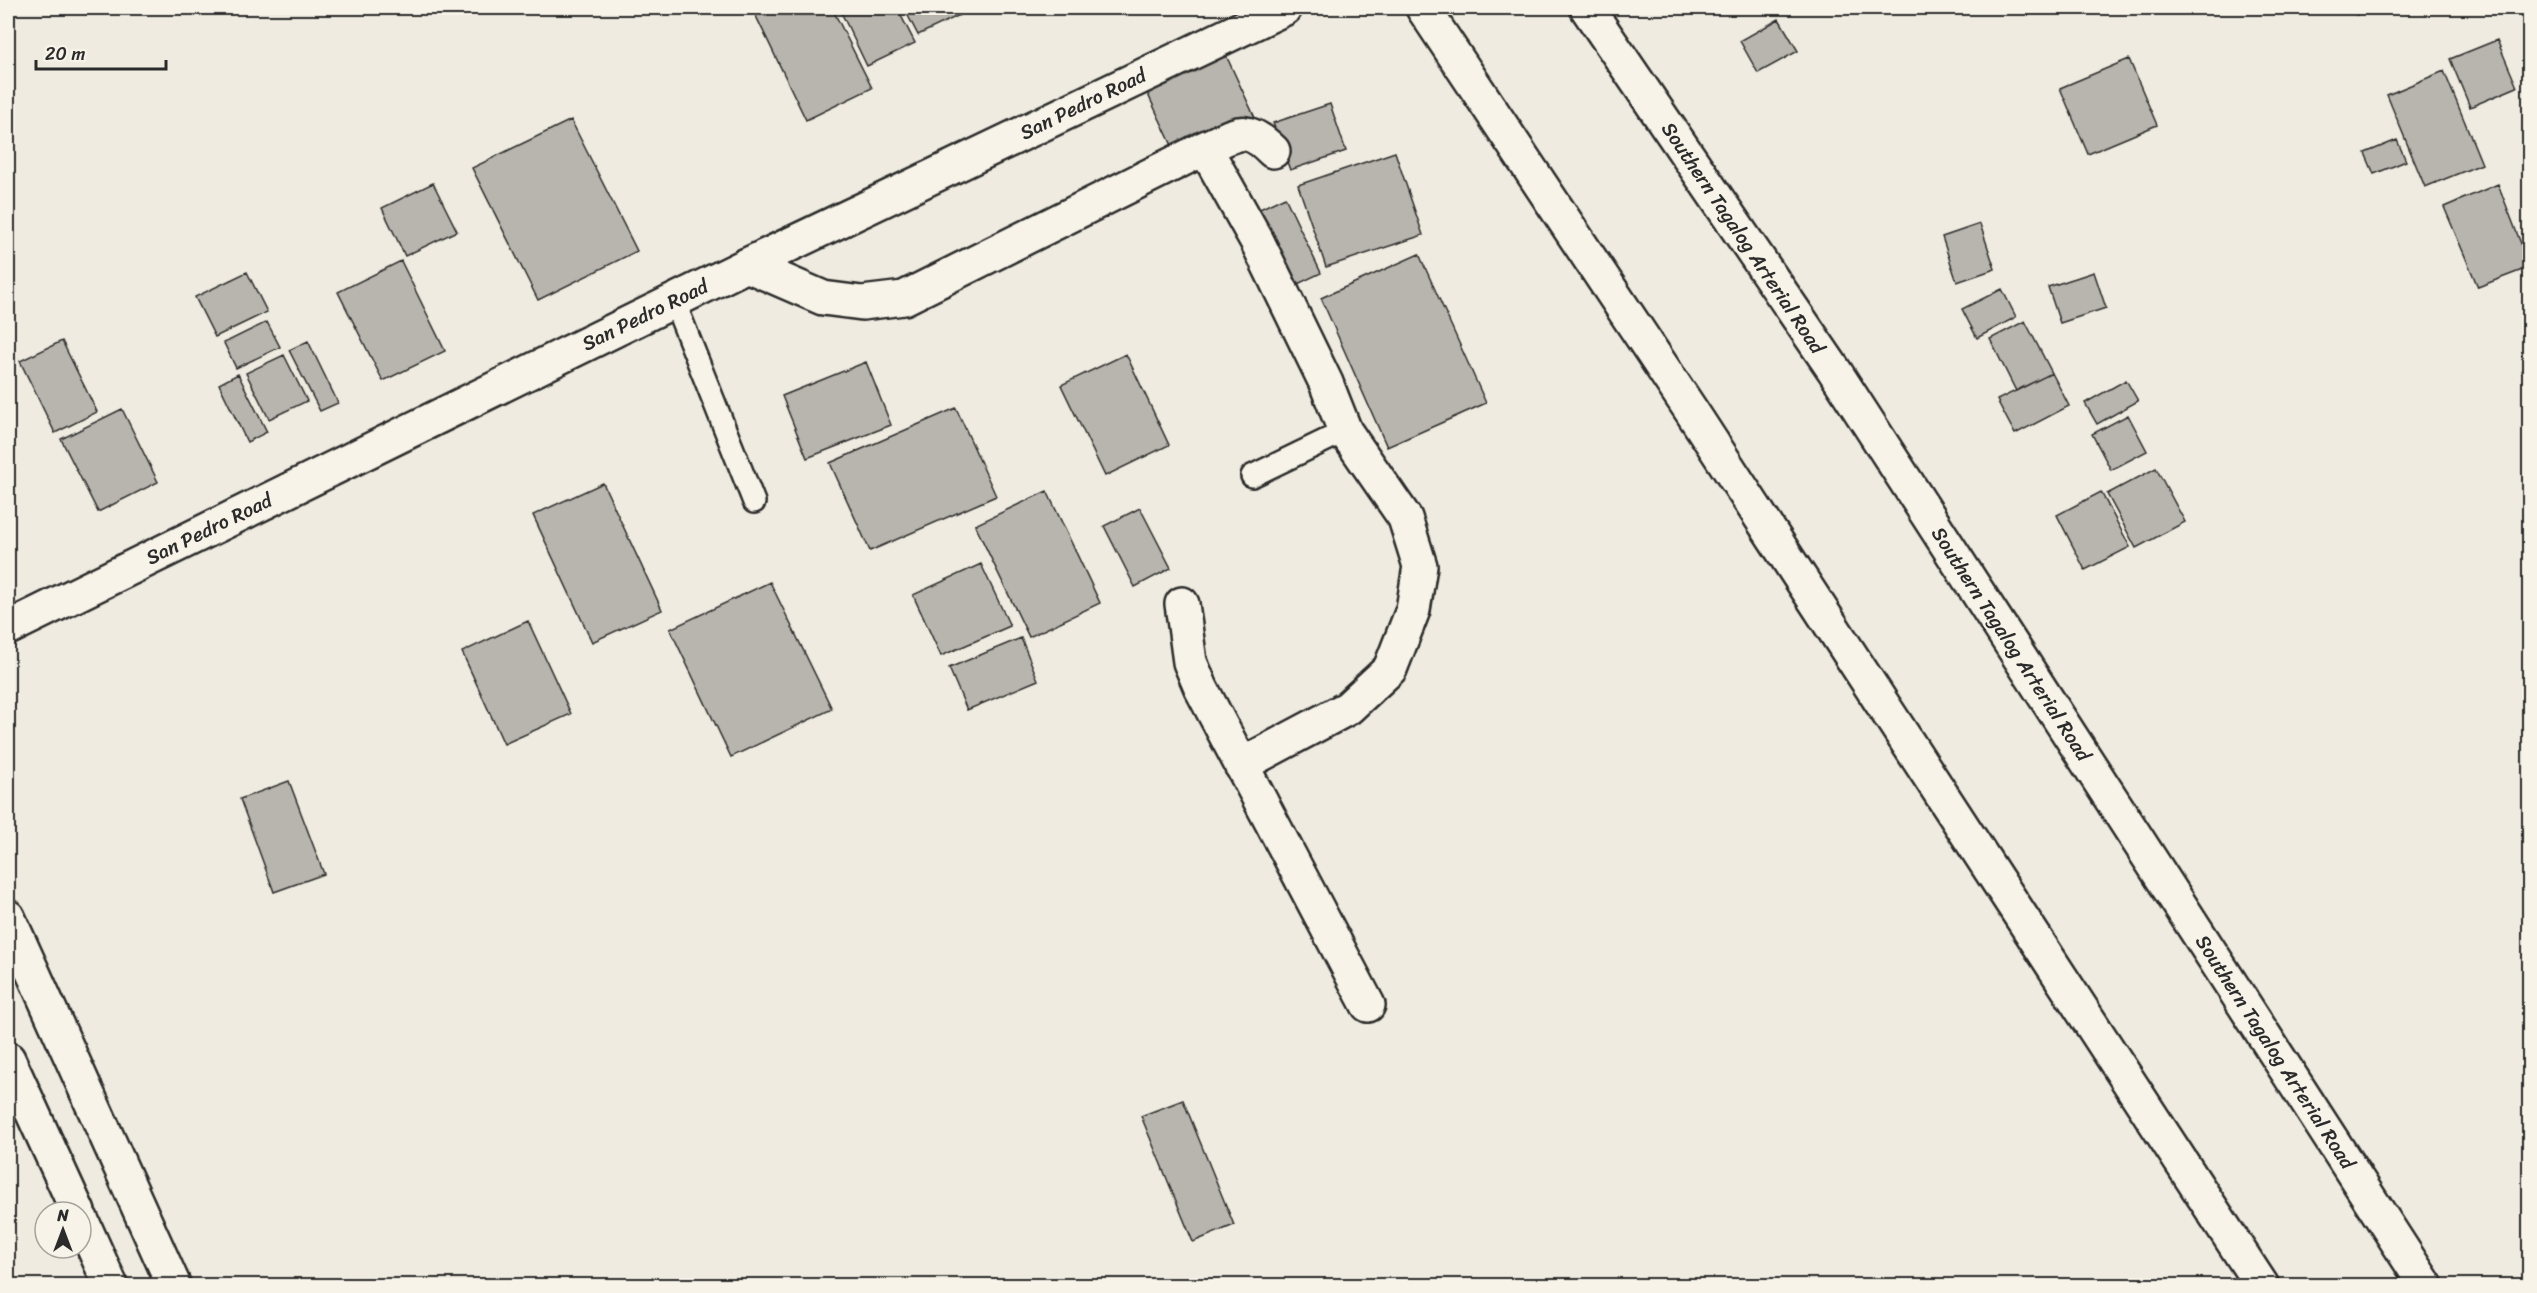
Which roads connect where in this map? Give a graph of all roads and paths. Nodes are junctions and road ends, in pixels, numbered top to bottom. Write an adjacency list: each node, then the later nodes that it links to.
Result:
1 (1423, 8): 21 (main road)
2 (1587, 8): 22 (main road, Southern Tagalog Arterial Road)
3 (1277, 11): 6 (main road, San Pedro Road)
4 (1205, 148): 5 (main road); 6 (main road); 8 (main road)
5 (1273, 151)
6 (747, 265): 7 (main road, San Pedro Road)
7 (674, 301): 10 (lane); 12 (main road, San Pedro Road)
8 (1345, 431): 9 (lane); 13 (main road)
9 (1252, 476)
10 (753, 502)
11 (1182, 604): 13 (main road)
12 (8, 628)
13 (1241, 765): 15 (main road)
14 (8, 917): 20 (main road)
15 (1368, 1005)
16 (8, 1059): 17 (main road)
17 (73, 1200)
18 (93, 1246): 19 (main road)
19 (111, 1286)
20 (174, 1286)
21 (2262, 1286)
22 (2426, 1286)

